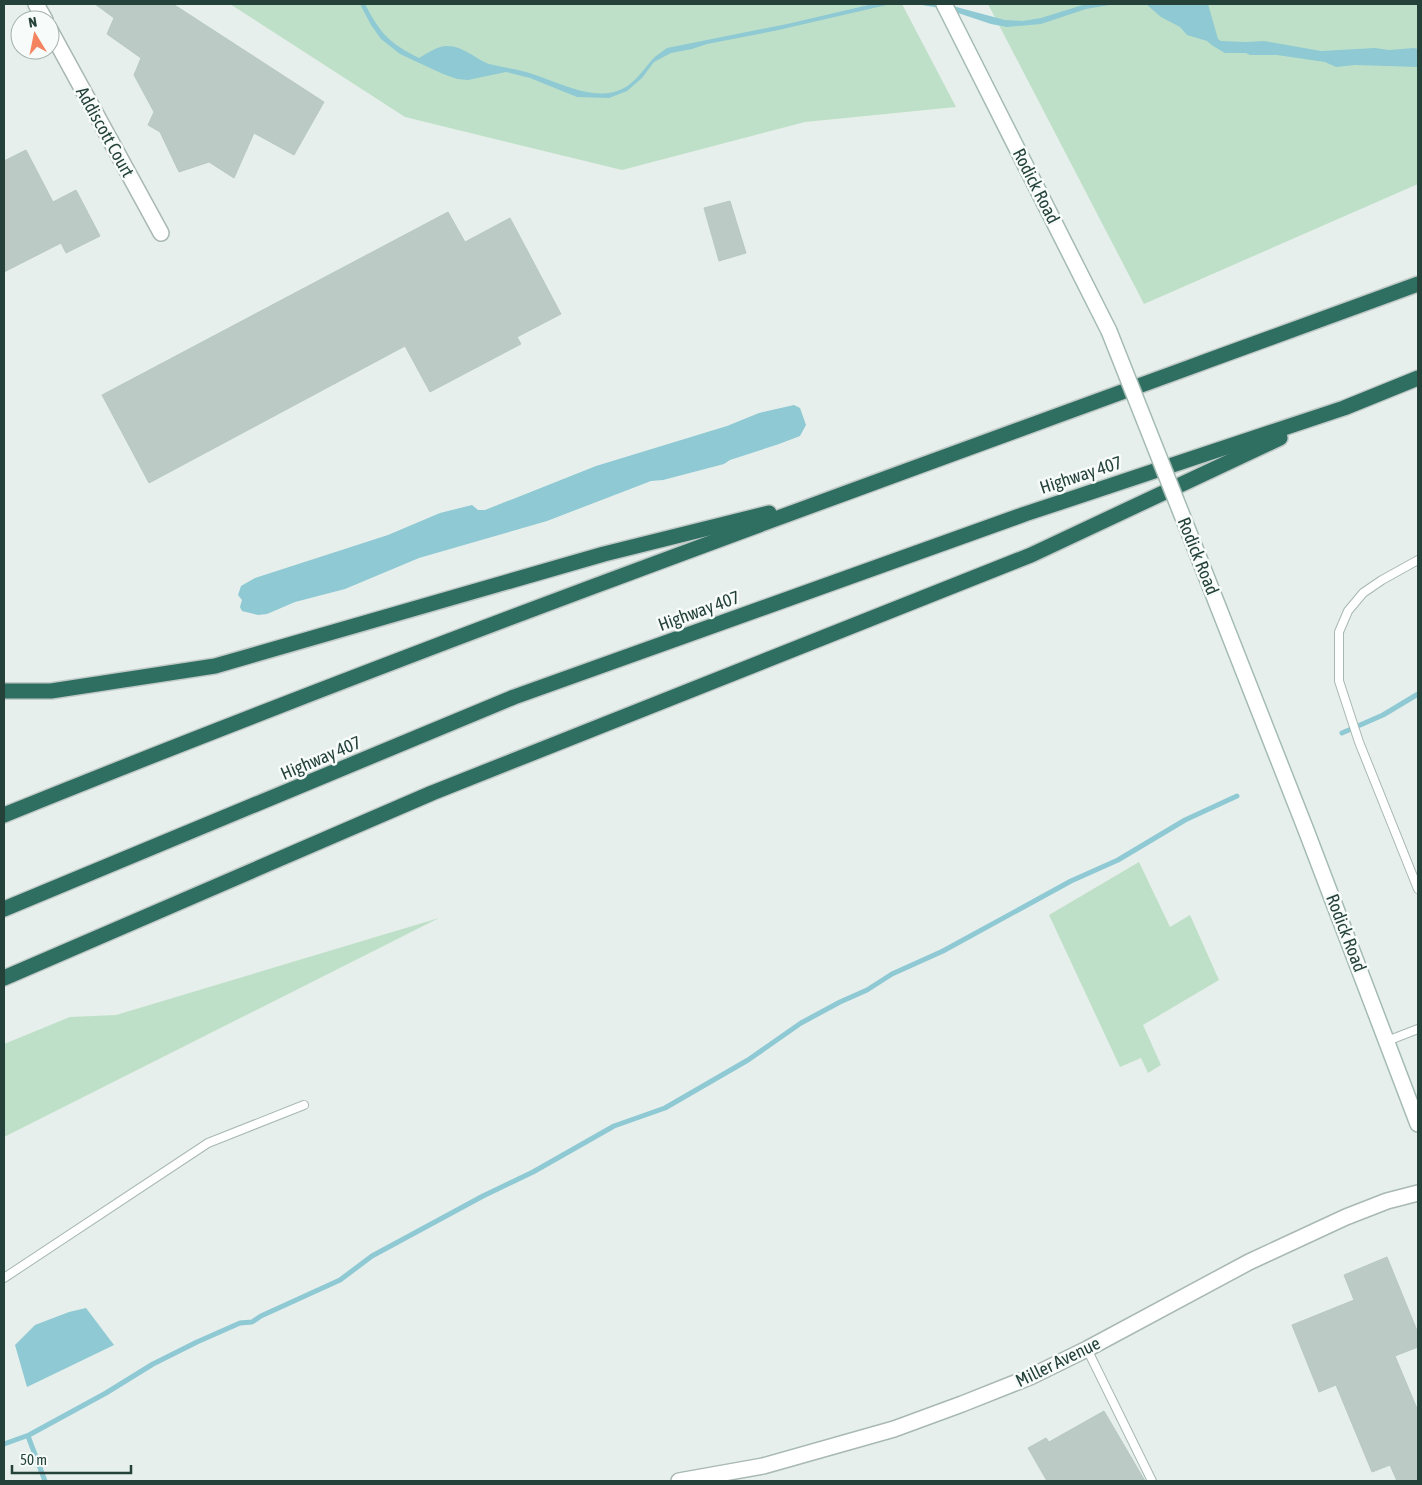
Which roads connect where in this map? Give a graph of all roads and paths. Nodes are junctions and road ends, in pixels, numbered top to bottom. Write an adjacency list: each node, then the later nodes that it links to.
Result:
1 (944, 4): 15 (main road, Rodick Road, bridge)
2 (60, 48): 3 (main road, Addiscott Court)
3 (161, 233)
4 (1418, 284): 7 (highway)
5 (1418, 378): 6 (highway, Highway 407)
6 (1344, 408): 12 (highway, Highway 407); 13 (highway)
7 (843, 494): 9 (highway); 10 (highway)
8 (1418, 560): 11 (lane)
9 (4, 691)
10 (4, 815)
11 (1418, 889)
12 (4, 909)
13 (4, 979)
14 (1418, 1029): 15 (lane)
15 (1387, 1041): 17 (main road, Rodick Road)
16 (304, 1105): 19 (lane)
17 (1418, 1124)
18 (1418, 1193): 20 (main road, Miller Avenue)
19 (4, 1278)
20 (1087, 1349): 21 (main road, Miller Avenue); 22 (lane)
21 (679, 1481)
22 (1152, 1481)

